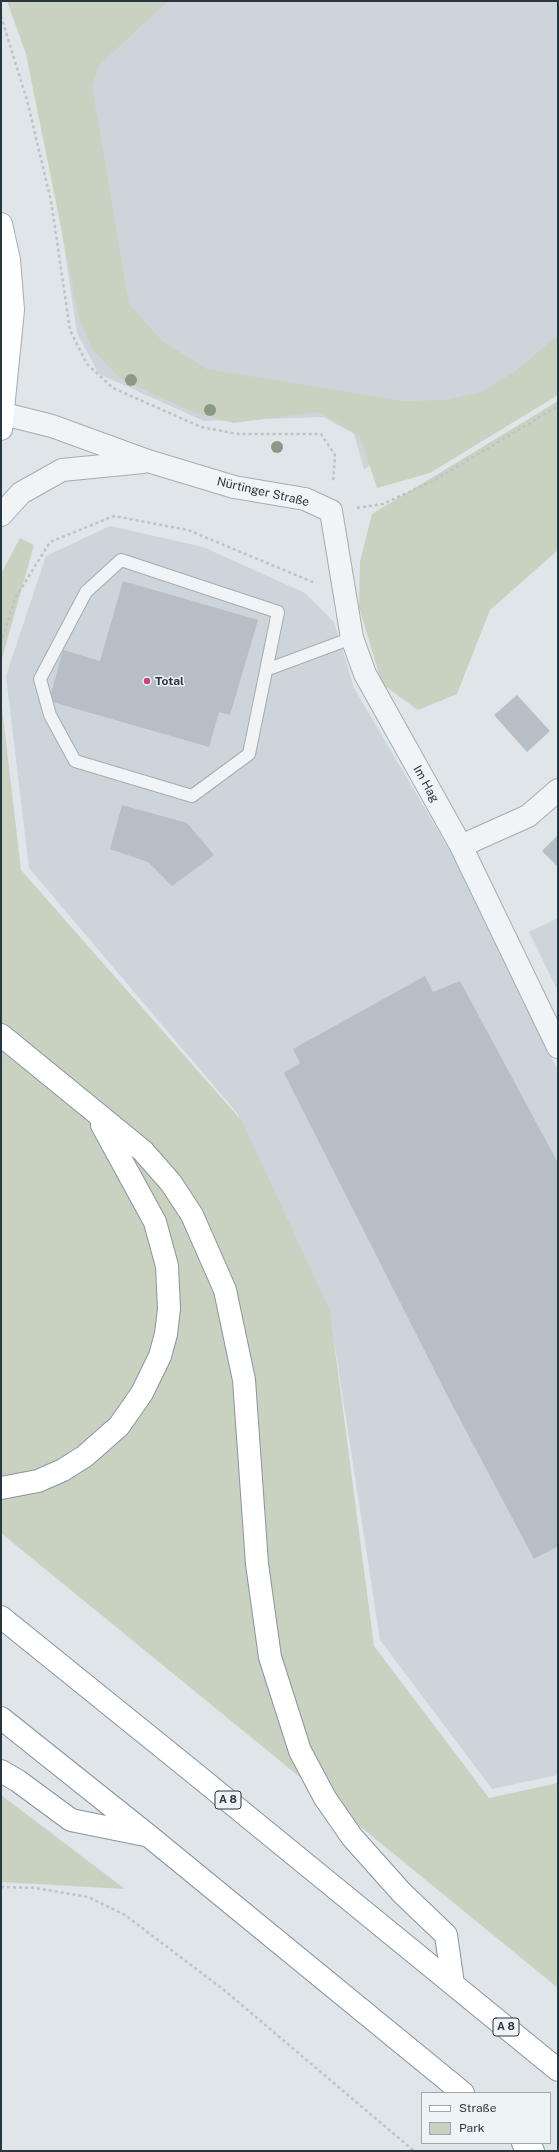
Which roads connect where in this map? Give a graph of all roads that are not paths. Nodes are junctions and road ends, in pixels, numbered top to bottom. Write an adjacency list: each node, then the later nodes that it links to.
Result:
1 (1, 224): 2 (main road)
2 (2, 422): 3 (street, Nürtinger Straße)
3 (148, 461): 4 (street, Nürtinger Straße); 5 (street, Nürtinger Straße)
4 (331, 511): 6 (street, Im Hag)
5 (1, 514)
6 (352, 638): 7 (lane); 9 (street, Im Hag)
7 (266, 670): 7 (lane)
8 (558, 790): 9 (street)
9 (460, 846): 11 (street, Im Hag)
10 (1, 1036): 12 (main road)
11 (558, 1047)
12 (98, 1116): 13 (main road); 18 (main road)
13 (1, 1488)
14 (1, 1617): 18 (main road, A 8)
15 (1, 1718): 17 (main road)
16 (1, 1771): 17 (main road)
17 (149, 1836): 20 (main road)
18 (453, 1984): 19 (main road, A 8)
19 (558, 2070)
20 (462, 2092)
21 (524, 2144): 22 (main road)
22 (533, 2151)

